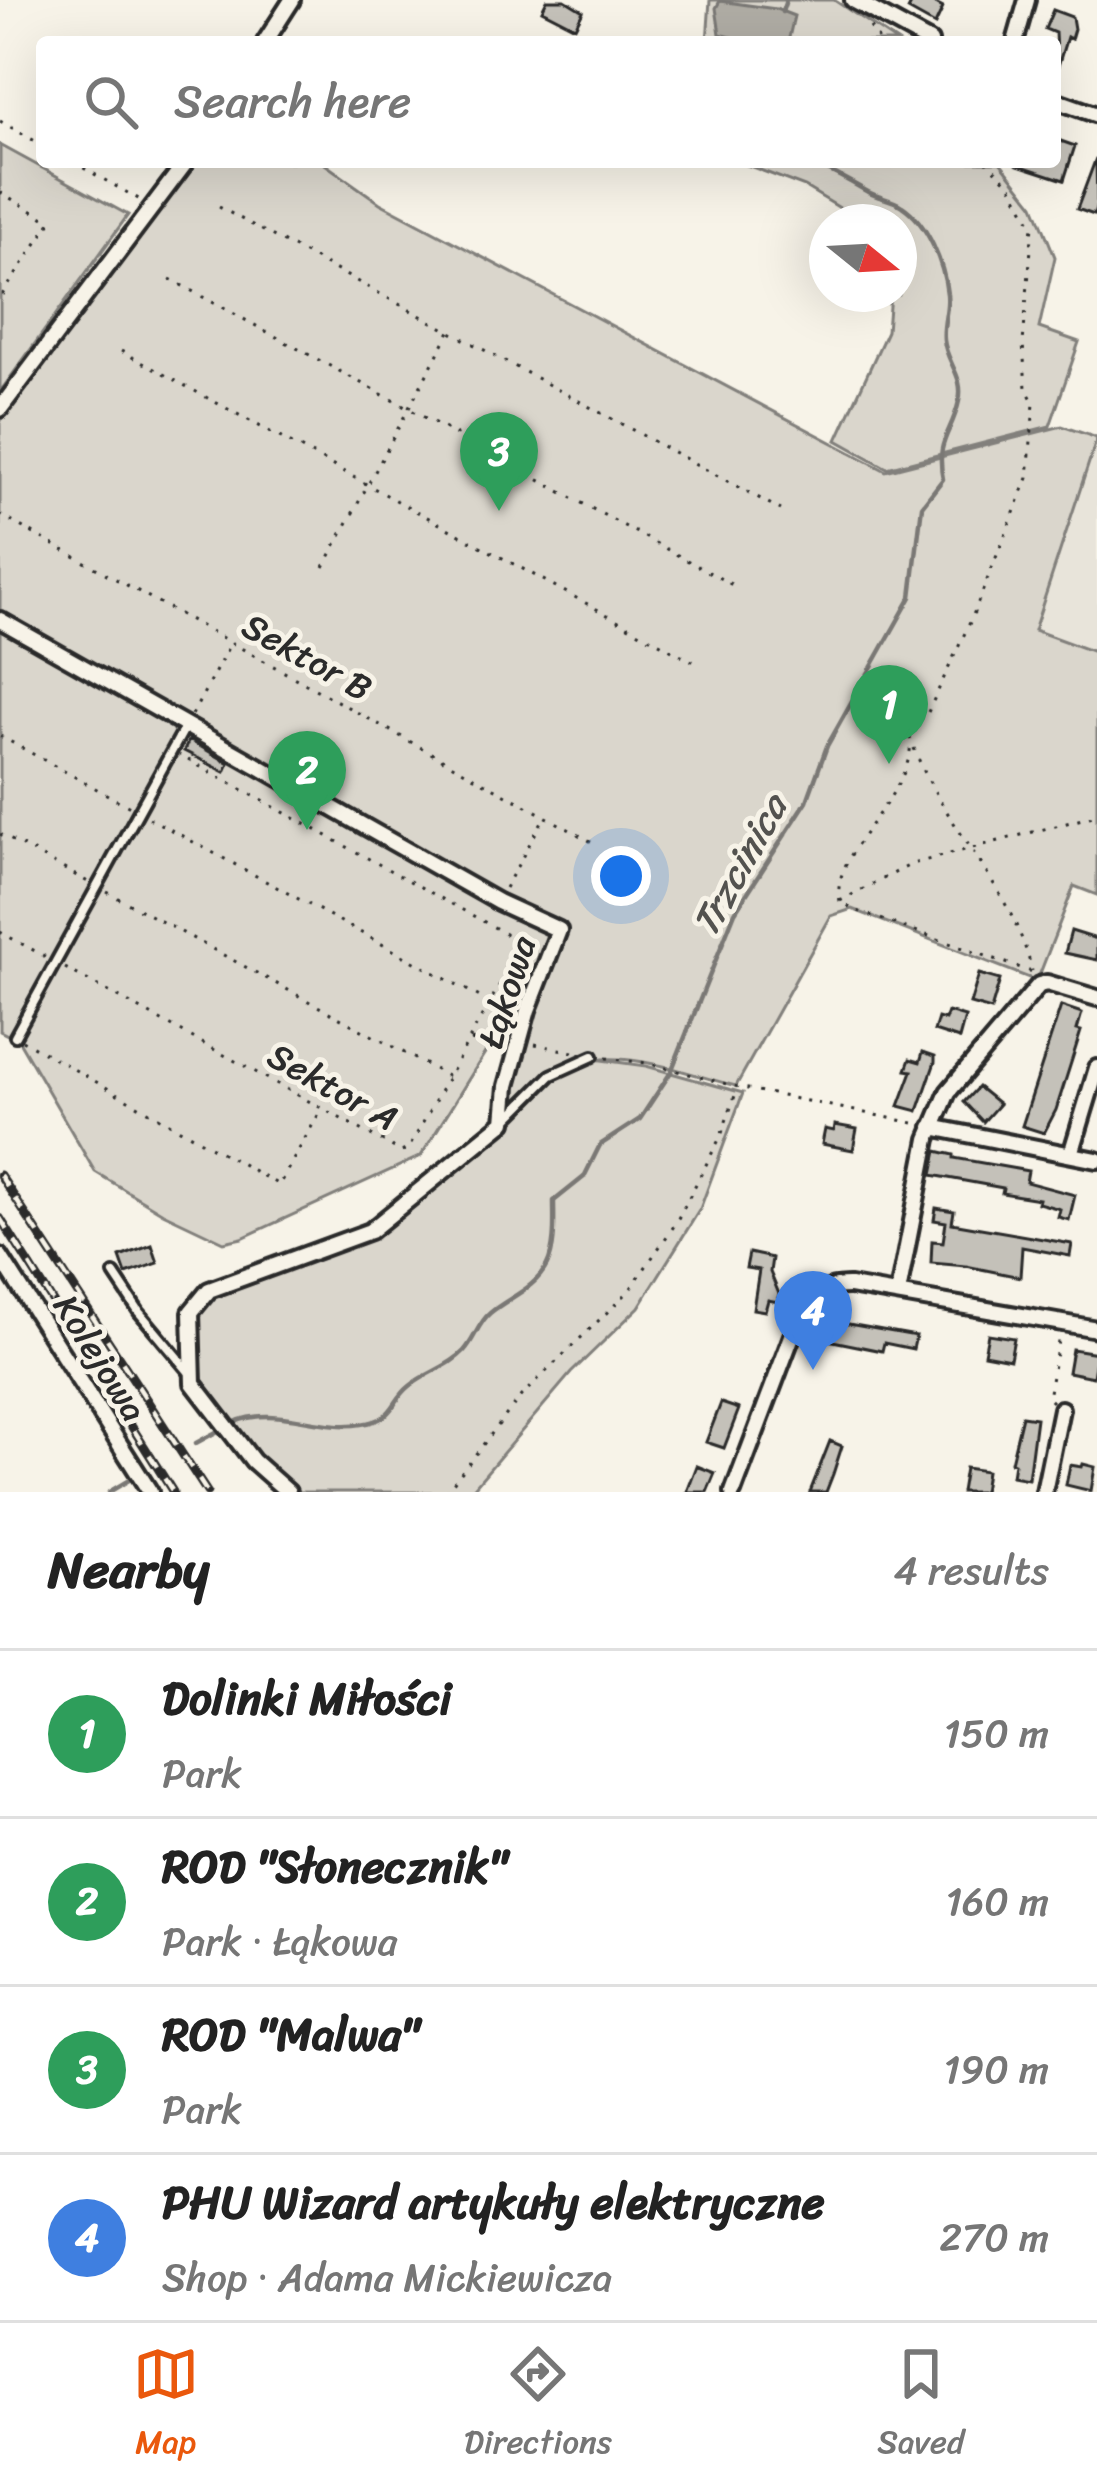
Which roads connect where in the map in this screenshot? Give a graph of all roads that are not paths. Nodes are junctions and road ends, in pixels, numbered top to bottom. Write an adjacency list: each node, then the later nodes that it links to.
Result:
1 (292, 0): 4 (street)
2 (854, 0): 5 (street)
3 (1027, 0): 6 (street)
4 (269, 36)
5 (919, 36)
6 (1017, 36)
7 (1061, 102): 8 (street)
8 (1097, 115)
9 (181, 168): 10 (street)
10 (0, 409)
11 (0, 620): 12 (street, Łąkowa)
12 (186, 725): 14 (lane); 17 (street, Łąkowa)
13 (1097, 998): 18 (street)
14 (15, 1036)
15 (593, 1056): 17 (lane)
16 (1097, 1068): 19 (street)
17 (504, 1122): 25 (street)
18 (932, 1127): 19 (street); 23 (street)
19 (1071, 1154): 20 (street)
20 (1097, 1160)
21 (0, 1256): 27 (street, Kolejowa)
22 (114, 1274): 25 (lane)
23 (898, 1293): 24 (street); 29 (street)
24 (1097, 1329)
25 (190, 1373): 28 (street)
26 (1061, 1408): 30 (street)
27 (150, 1492)
28 (288, 1492)
29 (733, 1492)
30 (1044, 1492)

